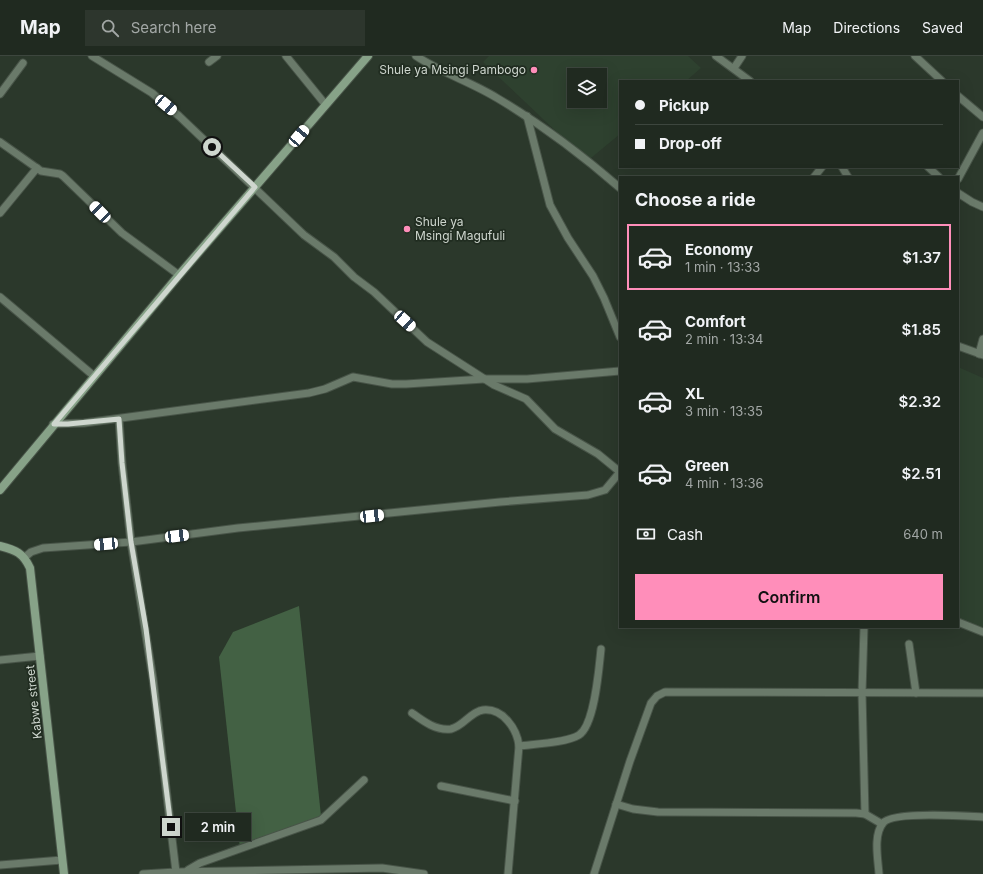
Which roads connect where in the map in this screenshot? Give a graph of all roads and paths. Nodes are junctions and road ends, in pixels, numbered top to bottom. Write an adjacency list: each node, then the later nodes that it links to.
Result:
1 (92, 56): 27 (street)
2 (217, 56): 9 (street)
3 (286, 56): 16 (street)
4 (368, 56): 16 (street)
5 (416, 56): 17 (street)
6 (716, 56): 11 (street)
7 (742, 56): 11 (street)
8 (915, 56): 13 (street)
9 (209, 62)
10 (23, 64): 14 (street)
11 (734, 68): 12 (street)
12 (749, 80)
13 (941, 80)
14 (0, 94)
15 (959, 97): 18 (street)
16 (325, 104): 27 (street)
17 (527, 116): 28 (street); 34 (street)
18 (983, 117)
19 (983, 134): 26 (street)
20 (0, 142): 21 (street)
21 (36, 168): 31 (street); 32 (street)
22 (821, 168): 24 (street)
23 (929, 168): 25 (street)
24 (815, 176)
25 (938, 176)
26 (959, 177)
27 (255, 187): 32 (street); 40 (street)
28 (619, 187)
29 (959, 194): 30 (street)
30 (983, 207)
31 (0, 213)
32 (178, 276): 39 (street)
33 (0, 297): 39 (street)
34 (619, 335)
35 (983, 339): 37 (street)
36 (959, 346): 37 (street)
37 (981, 354)
38 (619, 372): 40 (street)
39 (94, 376): 42 (street)
40 (484, 379): 41 (street); 43 (street)
41 (119, 419): 42 (street); 46 (street)
42 (54, 424): 45 (street)
43 (619, 471)
44 (619, 473): 46 (street)
45 (2, 483)
46 (131, 542): 48 (street); 71 (street)
47 (0, 546): 48 (street)
48 (25, 557): 54 (street, Kabwe street)
49 (959, 622): 51 (street)
50 (864, 628): 56 (street)
51 (983, 632)
52 (909, 644): 57 (street)
53 (601, 649): 60 (street)
54 (40, 656): 55 (street); 68 (street, Kabwe street)
55 (0, 660)
56 (862, 693): 57 (street); 64 (street); 65 (street)
57 (916, 693): 58 (street)
58 (983, 693)
59 (412, 713): 60 (street)
60 (519, 746): 63 (street)
61 (364, 780): 70 (street)
62 (441, 786): 63 (street)
63 (515, 801): 75 (street)
64 (616, 804): 65 (street); 76 (street)
65 (865, 814): 67 (street)
66 (983, 816): 67 (street)
67 (882, 824): 77 (street)
68 (62, 860): 69 (street); 72 (street, Kabwe street)
69 (0, 865)
70 (188, 870): 71 (street); 74 (street)
71 (177, 873): 73 (street)
72 (64, 874)
73 (143, 874)
74 (424, 874)
75 (508, 874)
76 (594, 874)
77 (879, 874)

